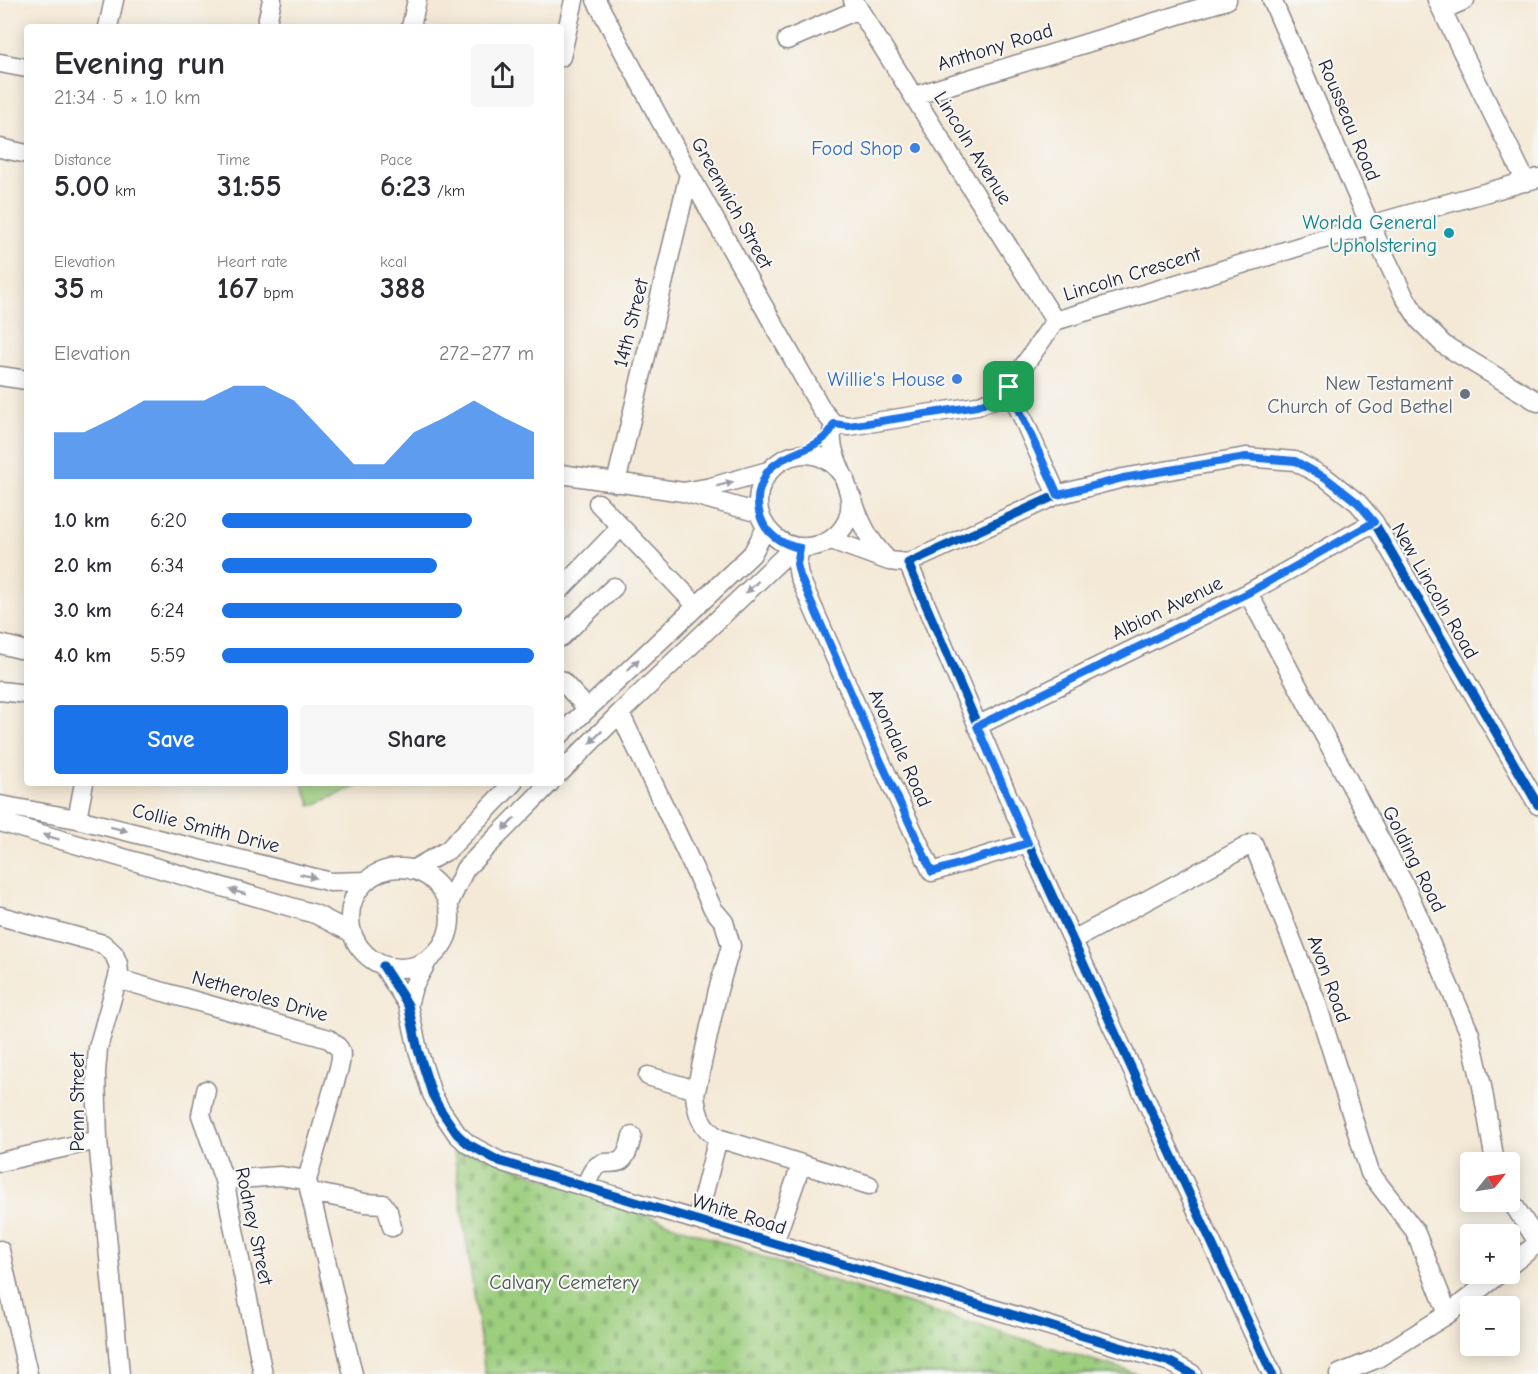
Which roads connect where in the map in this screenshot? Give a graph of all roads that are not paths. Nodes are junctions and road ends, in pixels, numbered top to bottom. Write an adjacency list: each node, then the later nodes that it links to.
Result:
1 (114, 0): 11 (street)
2 (272, 0): 12 (street)
3 (417, 0): 13 (street)
4 (573, 0): 15 (street)
5 (596, 0): 21 (street, Greenwich Street)
6 (1227, 0): 18 (street, Anthony Road)
7 (1272, 0): 23 (street, Rousseau Road)
8 (1465, 0): 10 (street)
9 (856, 4): 14 (street); 18 (street, Lincoln Avenue)
10 (1440, 5): 22 (street)
11 (109, 24)
12 (267, 24)
13 (412, 24)
14 (787, 40)
15 (564, 43)
16 (0, 63): 17 (street)
17 (24, 68)
18 (914, 96): 24 (street, Lincoln Avenue)
19 (0, 148): 20 (street)
20 (24, 153)
21 (689, 174): 29 (street, Greenwich Street); 33 (street, 14th Street)
22 (1532, 180): 23 (street, Lincoln Crescent)
23 (1370, 225): 24 (street, Lincoln Crescent); 28 (street, Rousseau Road)
24 (1055, 321): 27 (street, Lincoln Crescent)
25 (0, 376): 26 (street)
26 (24, 380)
27 (1009, 387): 29 (street, Lincoln Crescent); 36 (street)
28 (1538, 402)
29 (833, 427): 30 (street); 34 (street)
30 (783, 459): 31 (street); 34 (street)
31 (768, 471): 35 (street, one-way to 31); 38 (street)
32 (564, 474): 33 (street)
33 (616, 483): 35 (street)
34 (847, 486): 41 (street); 43 (street)
35 (683, 492): 38 (street)
36 (1058, 495): 39 (street, New Lincoln Road); 44 (street, New Lincoln Road)
37 (598, 503): 40 (street)
38 (762, 520): 42 (street); 48 (street)
39 (1374, 522): 47 (street, Albion Avenue); 64 (street, New Lincoln Road)
40 (621, 527): 45 (street); 48 (street)
41 (831, 540): 42 (street); 43 (street)
42 (797, 547): 56 (street, one-way to 56); 67 (street, Avondale Road)
43 (889, 561): 44 (street)
44 (908, 563): 57 (street)
45 (564, 586)
46 (614, 587): 49 (street)
47 (1248, 593): 57 (street, Albion Avenue); 84 (street, Golding Road)
48 (697, 606): 55 (street, one-way to 48)
49 (564, 634)
50 (0, 644): 51 (street)
51 (20, 649)
52 (564, 683): 55 (street)
53 (0, 692): 54 (street)
54 (24, 694)
55 (587, 708): 58 (street)
56 (620, 713): 59 (street, one-way to 59); 80 (street)
57 (977, 726): 67 (street)
58 (564, 731)
59 (564, 769)
60 (84, 786): 65 (street)
61 (510, 786): 68 (street)
62 (547, 786): 70 (street, one-way to 70)
63 (0, 805): 65 (street, Collie Smith Drive)
64 (1538, 805)
65 (78, 819): 69 (street, Collie Smith Drive, one-way to 69)
66 (0, 822): 72 (street, one-way to 66)
67 (1028, 843): 73 (street)
68 (412, 870): 69 (street); 70 (street)
69 (366, 881): 72 (street)
70 (448, 904): 74 (street)
71 (0, 916): 76 (street)
72 (352, 933): 75 (street)
73 (1074, 940): 99 (street, Avon Road); 105 (street)
74 (428, 960): 75 (street); 77 (street)
75 (383, 966): 77 (street, White Road)
76 (118, 979): 83 (street, Penn Street); 89 (street, Netheroles Drive)
77 (408, 1005): 90 (street, White Road)
78 (648, 1076): 80 (street)
79 (206, 1090): 87 (street, Rodney Street)
80 (696, 1090): 82 (street)
81 (632, 1136): 90 (street)
82 (718, 1138): 86 (street); 92 (street)
83 (98, 1140): 85 (street); 101 (street, Penn Street)
84 (1493, 1152)
85 (0, 1162)
86 (801, 1165): 88 (street); 95 (street)
87 (224, 1180): 89 (street); 102 (street, Rodney Street)
88 (868, 1185)
89 (309, 1186): 93 (street); 103 (street, Netheroles Drive)
90 (585, 1187): 92 (street, White Road)
91 (1518, 1212): 94 (street)
92 (697, 1220): 95 (street, White Road)
93 (392, 1227)
94 (1538, 1242): 97 (street)
95 (774, 1243): 104 (street, White Road)
96 (0, 1250): 100 (street)
97 (1520, 1257)
98 (1486, 1284): 99 (street)
99 (1448, 1314): 106 (street)
100 (28, 1374)
101 (120, 1374)
102 (263, 1374)
103 (353, 1374)
104 (1192, 1374)
105 (1272, 1374)
106 (1339, 1374)

